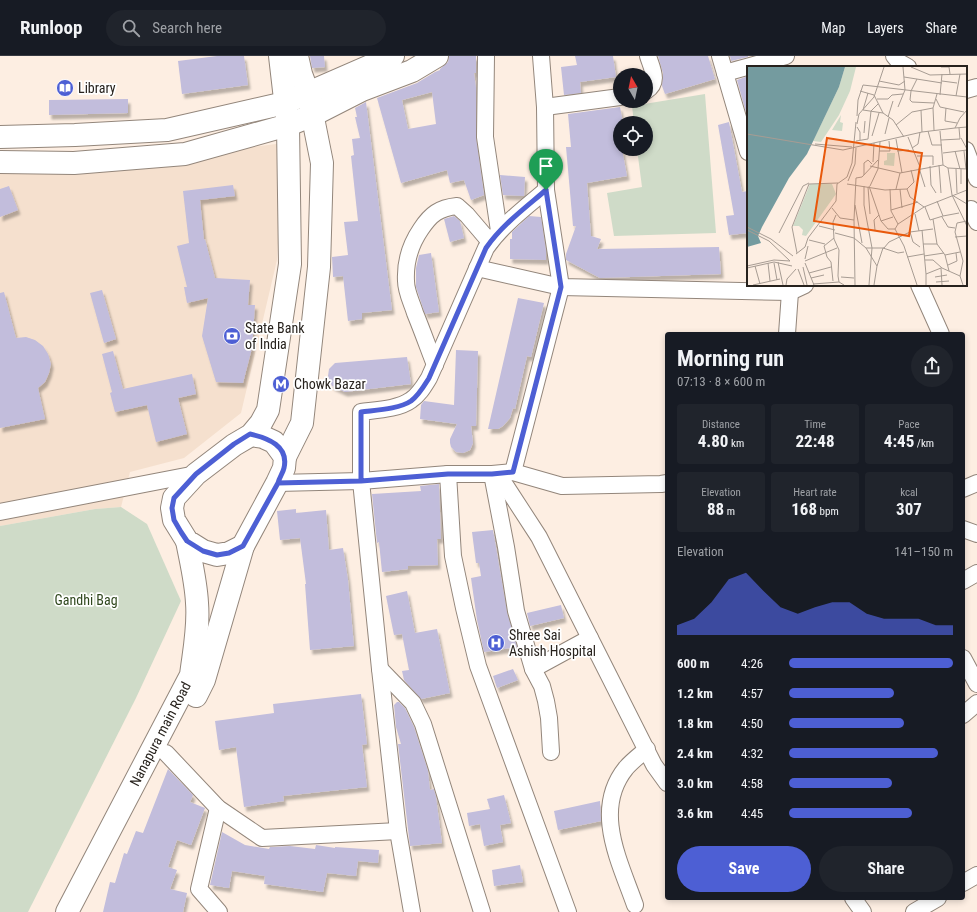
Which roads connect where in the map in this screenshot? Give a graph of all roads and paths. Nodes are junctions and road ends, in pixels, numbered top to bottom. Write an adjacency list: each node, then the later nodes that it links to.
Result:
1 (280, 56): 19 (main road)
2 (394, 56): 15 (main road)
3 (436, 56): 21 (main road)
4 (486, 56): 29 (street)
5 (541, 56): 20 (street)
6 (648, 56): 13 (street)
7 (720, 56): 14 (street)
8 (786, 56): 10 (street)
9 (894, 56): 11 (street)
10 (750, 66)
11 (906, 66)
12 (747, 67): 14 (street)
13 (651, 68)
14 (725, 73): 24 (street)
15 (302, 74): 19 (main road); 21 (main road, Nanapura main Road)
16 (977, 87): 17 (street)
17 (967, 90)
18 (613, 98): 20 (street)
19 (285, 103): 22 (main road); 23 (main road)
20 (545, 107): 28 (street)
21 (313, 115): 22 (main road); 39 (main road, Nanapura main Road)
22 (288, 125): 26 (main road); 38 (main road)
23 (0, 137)
24 (747, 149)
25 (967, 153): 27 (street)
26 (0, 162)
27 (977, 179)
28 (546, 190): 29 (street); 33 (street)
29 (495, 237): 30 (street); 37 (street)
30 (477, 268): 33 (street); 37 (street)
31 (803, 286): 34 (street)
32 (919, 286): 36 (street)
33 (561, 287): 34 (street); 40 (street)
34 (790, 292): 35 (street)
35 (786, 332)
36 (940, 332)
37 (435, 365): 43 (street)
38 (250, 434): 39 (main road); 42 (main road)
39 (285, 457): 44 (main road, Nanapura main Road)
40 (501, 473): 41 (street); 45 (street); 56 (street); 59 (street)
41 (448, 474): 43 (street); 79 (street)
42 (190, 480): 48 (street); 49 (street); 52 (main road)
43 (361, 481): 44 (street); 58 (street)
44 (278, 483): 53 (main road, Nanapura main Road)
45 (665, 483)
46 (977, 484): 47 (street)
47 (965, 488)
48 (0, 512)
49 (0, 519)
50 (965, 530): 51 (street)
51 (977, 534)
52 (187, 541): 53 (main road); 74 (main road, Nanapura main Road)
53 (243, 546): 65 (main road, Nanapura main Road)
54 (977, 573): 55 (street)
55 (965, 580)
56 (590, 638): 59 (street); 63 (street)
57 (965, 662): 60 (street)
58 (380, 669): 68 (street); 78 (street)
59 (533, 669): 64 (street)
60 (977, 684)
61 (977, 703): 62 (street)
62 (965, 713)
63 (647, 750): 66 (street); 73 (street)
64 (552, 752)
65 (166, 753): 67 (street); 75 (main road, Nanapura main Road)
66 (665, 781)
67 (218, 808): 68 (street); 76 (street)
68 (398, 831): 77 (street)
69 (977, 875): 70 (street)
70 (965, 882)
71 (854, 900): 80 (street)
72 (935, 900): 81 (street)
73 (635, 905)
74 (67, 912)
75 (84, 912)
76 (219, 912)
77 (412, 912)
78 (482, 912)
79 (568, 912)
80 (863, 912)
81 (914, 912)

